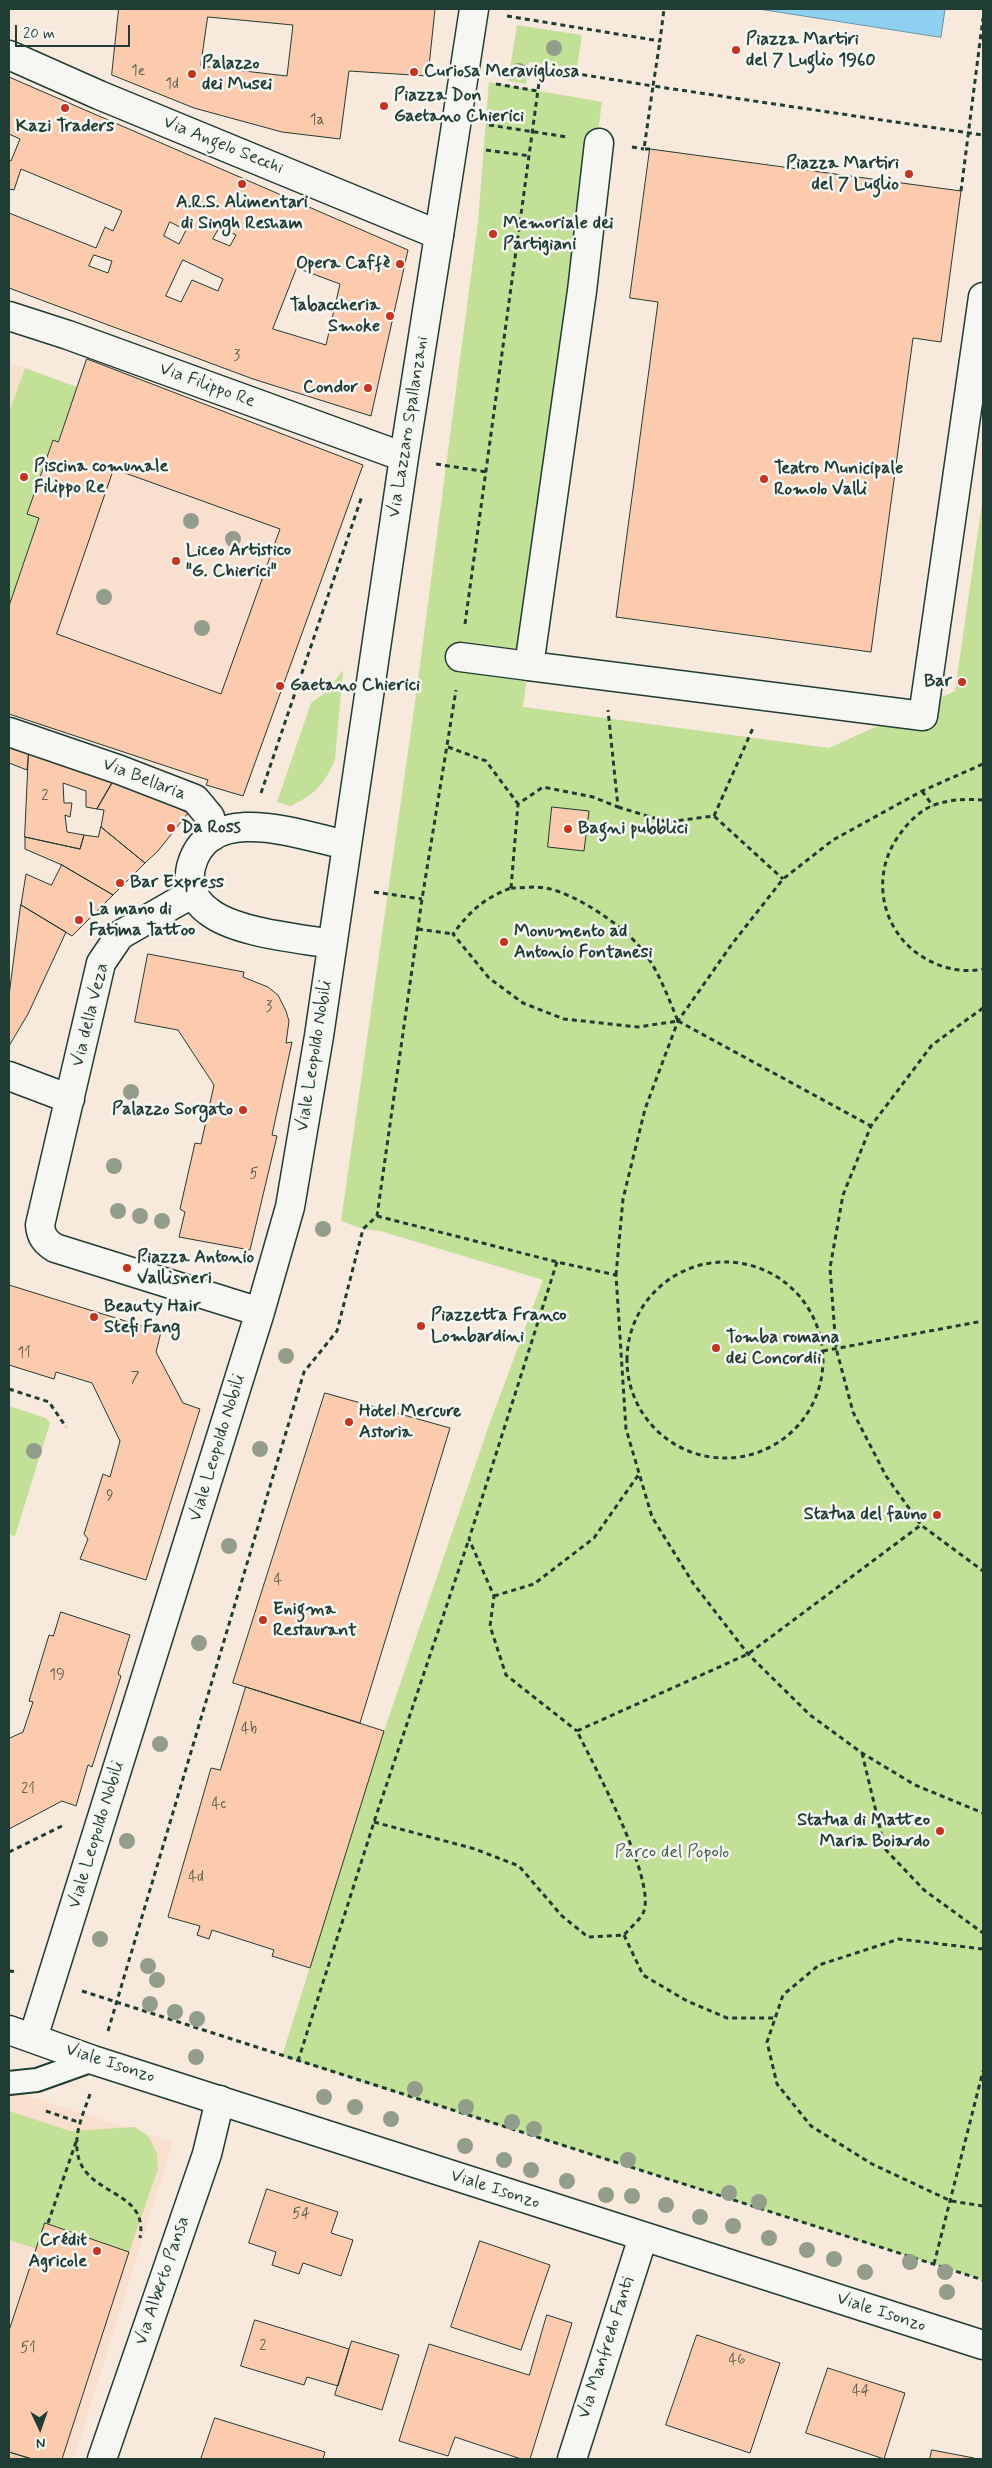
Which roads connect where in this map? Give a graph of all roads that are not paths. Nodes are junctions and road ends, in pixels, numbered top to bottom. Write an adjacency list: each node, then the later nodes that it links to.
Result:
1 (474, 9): 4 (street, Via Lazzaro Spallanzani)
2 (9, 54): 4 (street, Via Angelo Secchi)
3 (599, 142): 9 (street)
4 (439, 235): 7 (street, Via Lazzaro Spallanzani)
5 (983, 297): 9 (street)
6 (9, 316): 7 (street, Via Filippo Re)
7 (404, 457): 12 (street, Via Lazzaro Spallanzani)
8 (460, 657): 9 (street)
9 (529, 666)
10 (9, 732): 11 (street, Via Bellaria)
11 (213, 836): 12 (street); 13 (street)
12 (346, 845): 14 (street, Viale Leopoldo Nobili)
13 (193, 893): 14 (street); 16 (street, Via della Veza)
14 (332, 944): 17 (street, Viale Leopoldo Nobili)
15 (9, 1076): 16 (street)
16 (70, 1099): 17 (street)
17 (260, 1312): 18 (street, Viale Leopoldo Nobili)
18 (21, 2034): 19 (street, Viale Isonzo)
19 (96, 2061): 20 (lane); 21 (street, Viale Isonzo)
20 (9, 2084)
21 (220, 2100): 22 (street, Viale Isonzo); 24 (street, Via Alberto Pansa)
22 (642, 2237): 23 (street, Viale Isonzo); 25 (street, Via Manfredo Fanti)
23 (983, 2345)
24 (102, 2459)
25 (572, 2459)

